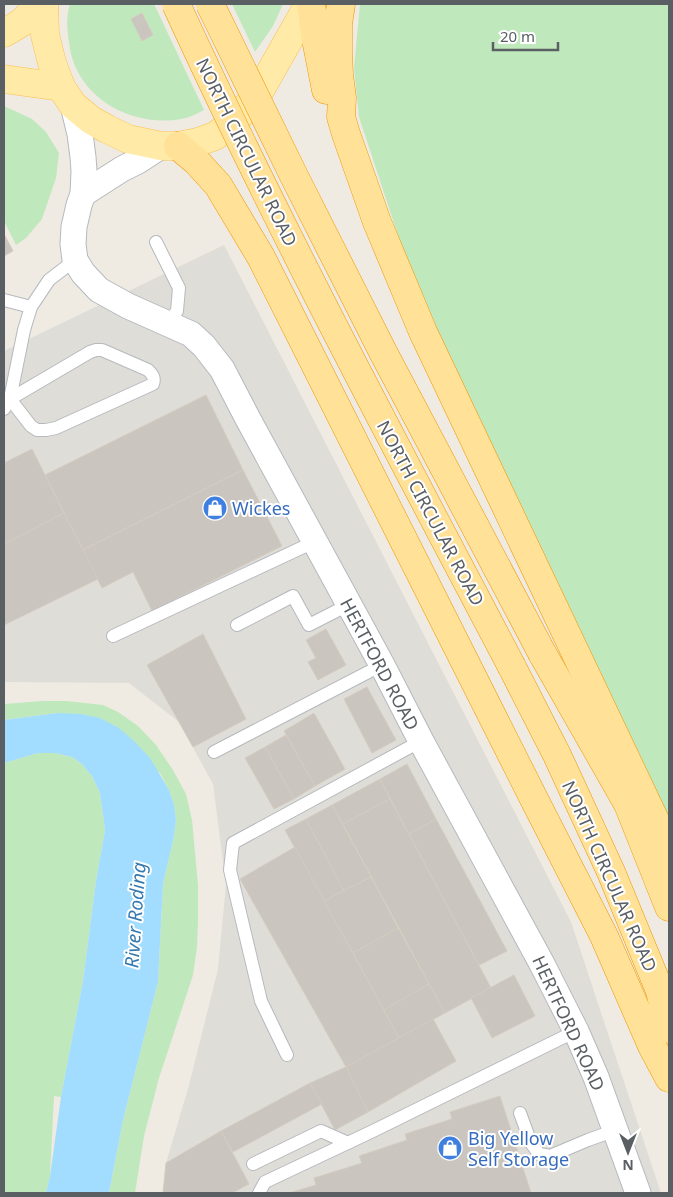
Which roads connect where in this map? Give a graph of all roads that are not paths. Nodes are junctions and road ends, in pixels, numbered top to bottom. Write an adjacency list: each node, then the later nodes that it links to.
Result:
1 (43, 4): 6 (main road); 8 (main road)
2 (176, 4): 27 (highway, NORTH CIRCULAR ROAD, bridge)
3 (210, 4): 26 (highway, NORTH CIRCULAR ROAD, bridge)
4 (310, 4): 9 (highway); 10 (main road)
5 (341, 4): 9 (highway)
6 (4, 33)
7 (4, 79): 8 (main road)
8 (67, 96): 10 (main road); 11 (street)
9 (341, 117): 25 (highway)
10 (170, 146): 11 (street); 30 (highway)
11 (83, 194): 13 (street)
12 (156, 242): 16 (lane)
13 (75, 260): 15 (lane); 16 (street, HERTFORD ROAD)
14 (4, 300): 15 (lane)
15 (31, 307): 17 (lane)
16 (167, 324): 18 (street, HERTFORD ROAD)
17 (7, 404): 17 (lane)
18 (314, 542): 19 (street, HERTFORD ROAD); 21 (lane)
19 (348, 605): 20 (lane); 22 (street, HERTFORD ROAD)
20 (237, 625)
21 (114, 636)
22 (382, 665): 23 (street, HERTFORD ROAD); 24 (lane)
23 (422, 742): 28 (street, HERTFORD ROAD); 29 (lane)
24 (214, 752)
25 (669, 861)
26 (669, 907)
27 (669, 1029)
28 (576, 1031): 32 (street, HERTFORD ROAD); 33 (lane)
29 (287, 1055)
30 (669, 1078)
31 (520, 1113): 32 (lane)
32 (616, 1130): 36 (street, HERTFORD ROAD)
33 (348, 1143): 34 (lane); 35 (lane)
34 (252, 1164)
35 (259, 1193)
36 (638, 1193)

